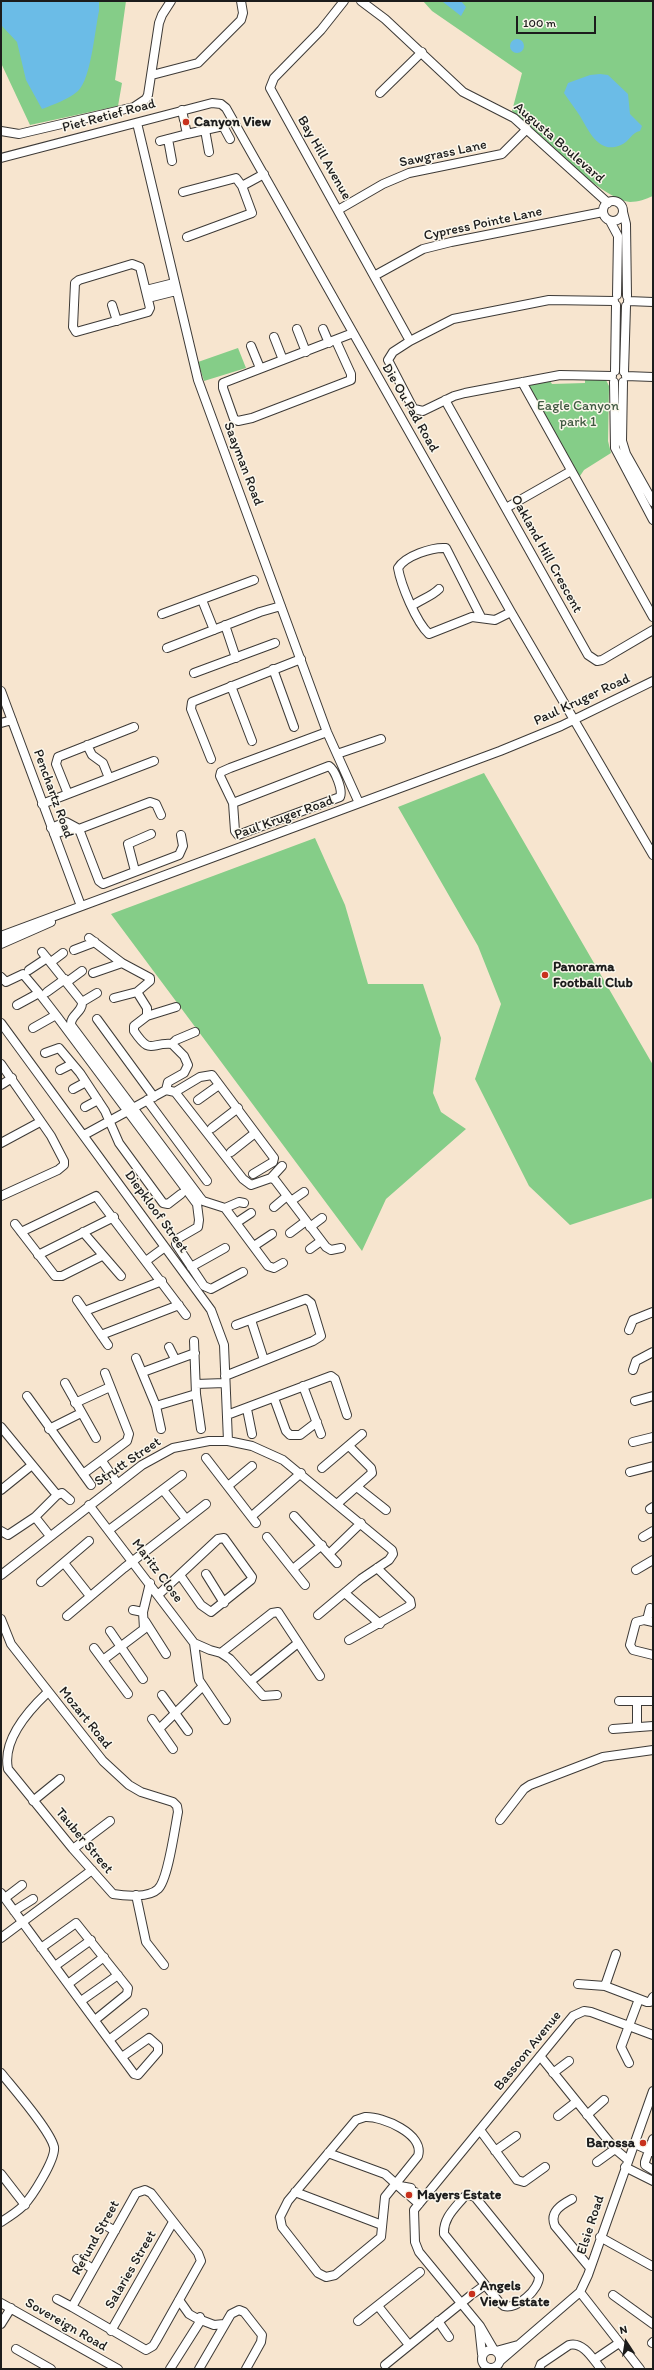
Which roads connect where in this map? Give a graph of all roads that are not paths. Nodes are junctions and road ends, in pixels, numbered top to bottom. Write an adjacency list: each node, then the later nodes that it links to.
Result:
1 (171, 1): 6 (street)
2 (241, 1): 6 (street)
3 (344, 1): 23 (street, Bay Hill Avenue)
4 (361, 1): 5 (street, Augusta Boulevard)
5 (422, 52): 7 (street); 11 (street, Augusta Boulevard)
6 (152, 75): 13 (street)
7 (380, 93)
8 (224, 105): 9 (street, Piet Retief Road); 19 (street, Die Ou Pad Road)
9 (182, 110): 10 (street, Piet Retief Road); 14 (street)
10 (137, 123): 17 (street, Piet Retief Road); 29 (street, Saayman Road)
11 (527, 129): 22 (street, Augusta Boulevard); 23 (street, Sawgrass Lane)
12 (205, 130): 14 (street); 15 (street); 16 (street)
13 (1, 131)
14 (187, 134): 18 (street)
15 (230, 139)
16 (209, 152)
17 (1, 158)
18 (172, 161)
19 (264, 174): 20 (street); 40 (street, Die Ou Pad Road)
20 (242, 186): 21 (street); 27 (street)
21 (183, 192)
22 (608, 203): 24 (street); 25 (street)
23 (338, 210): 28 (street, Bay Hill Avenue)
24 (603, 212): 26 (street); 28 (street, Cypress Pointe Lane)
25 (623, 212): 26 (street); 34 (street)
26 (610, 221): 33 (street)
27 (187, 237)
28 (374, 276): 42 (street, Bay Hill Avenue)
29 (174, 283): 30 (street); 31 (street, Saayman Road)
30 (159, 291): 31 (street); 32 (street)
31 (176, 291): 60 (street, Saayman Road)
32 (147, 294): 37 (street); 37 (street)
33 (616, 300): 34 (street); 34 (street); 42 (street); 48 (street)
34 (627, 301): 35 (street); 49 (street)
35 (653, 302)
36 (112, 305): 37 (street)
37 (117, 321)
38 (323, 329): 43 (street)
39 (297, 330): 45 (street)
40 (353, 333): 43 (street); 62 (street, Die Ou Pad Road)
41 (274, 337): 46 (street)
42 (410, 341): 52 (street)
43 (333, 342): 45 (street); 47 (street)
44 (251, 346): 47 (street)
45 (306, 352): 46 (street)
46 (283, 360): 47 (street)
47 (260, 368)
48 (614, 376): 49 (street); 49 (street); 51 (street); 56 (street)
49 (625, 377): 50 (street); 54 (street)
50 (653, 377)
51 (522, 382): 52 (street); 53 (street)
52 (445, 400): 55 (street, Oakland Hill Crescent)
53 (571, 471): 55 (street); 65 (street)
54 (653, 502)
55 (506, 508): 68 (street, Oakland Hill Crescent)
56 (653, 520)
57 (254, 580): 59 (street)
58 (439, 589): 61 (street)
59 (202, 600): 63 (street); 67 (street)
60 (277, 604): 66 (street); 72 (street, Saayman Road)
61 (412, 606): 64 (street); 64 (street)
62 (511, 612): 64 (street); 80 (street, Die Ou Pad Road)
63 (162, 614)
64 (481, 616)
65 (653, 617)
66 (225, 625): 67 (street); 71 (street)
67 (214, 630): 70 (street)
68 (653, 630)
69 (276, 643): 71 (street)
70 (167, 648)
71 (236, 658): 74 (street)
72 (301, 659): 73 (street); 84 (street, Saayman Road)
73 (273, 669): 76 (street); 83 (street)
74 (194, 673)
75 (653, 681): 80 (street, Paul Kruger Road)
76 (231, 686): 86 (street); 89 (street)
77 (653, 686): 80 (street, Paul Kruger Road)
78 (1, 691): 79 (street, Penchartz Road)
79 (12, 720): 81 (street); 95 (street, Penchartz Road)
80 (574, 722): 94 (street, Paul Kruger Road); 101 (street, Die Ou Pad Road)
81 (1, 724)
82 (134, 727): 87 (street)
83 (294, 727)
84 (328, 732): 88 (street, Saayman Road); 93 (street)
85 (381, 739): 88 (street)
86 (252, 740)
87 (87, 745): 91 (street); 92 (street)
88 (336, 754): 94 (street, Saayman Road)
89 (211, 759)
90 (154, 762): 91 (street)
91 (109, 778): 92 (street)
92 (68, 794): 95 (street)
93 (233, 803): 93 (street)
94 (359, 803): 103 (street, Paul Kruger Road)
95 (42, 804): 98 (street, Penchartz Road)
96 (161, 815): 97 (street)
97 (79, 829): 98 (street); 102 (street)
98 (52, 831): 103 (street, Penchartz Road)
99 (151, 834): 102 (street)
100 (181, 835): 102 (street)
101 (653, 855)
102 (135, 871)
103 (78, 907): 104 (street, Paul Kruger Road); 105 (street, Paul Kruger Road)
104 (1, 936)
105 (1, 944)
106 (74, 950): 109 (street)
107 (63, 953): 108 (street)
108 (47, 957): 110 (street); 114 (street)
109 (122, 963): 112 (street); 116 (street)
110 (29, 970)
111 (82, 971): 114 (street)
112 (93, 973)
113 (1, 977): 115 (street)
114 (66, 981): 115 (street); 119 (street)
115 (43, 992): 120 (street); 122 (street)
116 (137, 992): 118 (street); 123 (street)
117 (97, 993): 119 (street)
118 (114, 998)
119 (82, 1002): 145 (street)
120 (17, 1005)
121 (176, 1007): 123 (street)
122 (56, 1015): 126 (street); 145 (street)
123 (147, 1016): 128 (street)
124 (97, 1019): 140 (street)
125 (1, 1022): 150 (street, Diepkloof Street)
126 (33, 1028)
127 (195, 1032): 128 (street)
128 (172, 1044): 138 (street)
129 (45, 1053): 131 (street)
130 (1, 1064): 133 (street)
131 (72, 1064): 132 (street); 134 (street)
132 (60, 1070)
133 (12, 1078): 135 (street); 147 (street)
134 (86, 1082): 137 (street); 141 (street)
135 (1, 1085)
136 (219, 1085): 139 (street); 142 (street); 144 (street)
137 (73, 1089)
138 (166, 1090): 139 (street); 140 (street)
139 (175, 1092): 155 (street)
140 (150, 1098): 145 (street); 156 (street)
141 (98, 1100): 143 (street); 146 (street)
142 (198, 1100)
143 (85, 1107)
144 (238, 1108): 148 (street); 149 (street)
145 (130, 1109): 146 (street); 163 (street); 184 (street)
146 (110, 1120): 150 (street); 158 (street)
147 (40, 1122): 151 (street); 159 (street)
148 (212, 1128)
149 (255, 1133): 152 (street); 154 (street)
150 (84, 1134): 176 (street, Diepkloof Street)
151 (1, 1144)
152 (231, 1152)
153 (282, 1166): 155 (street)
154 (253, 1174)
155 (271, 1178): 160 (street)
156 (207, 1181)
157 (304, 1192): 160 (street)
158 (181, 1194)
159 (1, 1196)
160 (289, 1198): 162 (street); 169 (street)
161 (244, 1203): 163 (street)
162 (274, 1207)
163 (225, 1208): 167 (street)
164 (251, 1213): 167 (street)
165 (114, 1217): 170 (street); 171 (street); 182 (street)
166 (322, 1218): 169 (street)
167 (236, 1223): 175 (street)
168 (15, 1224): 170 (street)
169 (308, 1224): 172 (street); 174 (street)
170 (21, 1232): 180 (street)
171 (83, 1232): 180 (street); 181 (street)
172 (290, 1233)
173 (272, 1234): 175 (street)
174 (321, 1241): 178 (street); 179 (street)
175 (254, 1246): 183 (street)
176 (166, 1247): 182 (street); 208 (street, Diepkloof Street)
177 (225, 1248): 184 (street)
178 (341, 1248)
179 (310, 1249)
180 (38, 1255): 181 (street)
181 (102, 1256): 186 (street)
182 (146, 1261): 187 (street)
183 (282, 1263)
184 (191, 1267): 185 (street)
185 (243, 1272)
186 (121, 1276)
187 (162, 1281): 189 (street); 190 (street)
188 (77, 1300): 190 (street)
189 (179, 1305): 192 (street); 196 (street)
190 (85, 1311): 196 (street)
191 (653, 1312): 195 (street)
192 (186, 1315)
193 (252, 1320): 194 (street); 204 (street); 204 (street)
194 (236, 1325)
195 (629, 1330)
196 (101, 1335): 198 (street)
197 (194, 1341): 200 (street)
198 (108, 1345)
199 (169, 1347): 203 (street)
200 (194, 1352): 203 (street); 210 (street)
201 (653, 1352): 205 (street)
202 (136, 1358): 206 (street)
203 (175, 1359): 206 (street)
204 (264, 1360): 208 (street)
205 (633, 1370)
206 (143, 1372): 219 (street)
207 (105, 1373): 212 (street)
208 (225, 1380): 210 (street); 222 (street, Diepkloof Street)
209 (65, 1383): 218 (street)
210 (196, 1384): 213 (street)
211 (303, 1386): 216 (street); 223 (street); 224 (street)
212 (110, 1387): 218 (street); 238 (street)
213 (196, 1394): 219 (street); 225 (street)
214 (27, 1396): 226 (street)
215 (653, 1396): 217 (street)
216 (274, 1398): 220 (street); 224 (street)
217 (635, 1401)
218 (75, 1403): 221 (street)
219 (156, 1406): 227 (street)
220 (247, 1409): 222 (street); 229 (street)
221 (81, 1413): 226 (street); 233 (street)
222 (227, 1415): 234 (street, Diepkloof Street)
223 (347, 1415)
224 (317, 1422): 230 (street)
225 (201, 1428)
226 (49, 1429): 245 (street)
227 (161, 1429)
228 (3, 1432): 239 (street)
229 (252, 1434)
230 (321, 1434)
231 (362, 1434): 236 (street)
232 (653, 1437): 235 (street)
233 (96, 1438)
234 (228, 1441): 244 (street, Strutt Street); 247 (street, Strutt Street)
235 (633, 1442)
236 (349, 1446): 242 (street); 250 (street)
237 (206, 1458): 249 (street)
238 (102, 1461): 245 (street); 247 (street)
239 (32, 1465): 251 (street); 253 (street)
240 (252, 1466): 249 (street)
241 (653, 1466): 243 (street)
242 (322, 1468)
243 (630, 1472)
244 (301, 1473): 249 (street); 256 (street, Strutt Street)
245 (83, 1474): 248 (street)
246 (182, 1475): 252 (street)
247 (117, 1483): 257 (street, Strutt Street)
248 (91, 1485)
249 (228, 1486)
250 (357, 1487): 256 (street); 258 (street)
251 (1, 1490)
252 (163, 1490): 261 (street); 263 (street)
253 (57, 1495): 254 (street); 259 (street)
254 (70, 1500)
255 (206, 1504): 261 (street)
256 (337, 1504): 262 (street, Strutt Street)
257 (89, 1505): 263 (street, Maritz Close); 266 (street, Strutt Street)
258 (386, 1510)
259 (34, 1516): 264 (street); 266 (street)
260 (294, 1516): 270 (street)
261 (186, 1519): 273 (street)
262 (361, 1523): 271 (street); 276 (street, Strutt Street)
263 (109, 1530): 273 (street, Maritz Close)
264 (1, 1531)
265 (653, 1531): 268 (street)
266 (50, 1536): 280 (street, Strutt Street)
267 (267, 1537): 277 (street)
268 (643, 1537)
269 (89, 1541): 274 (street)
270 (322, 1545): 271 (street); 277 (street)
271 (330, 1553): 275 (street)
272 (653, 1560): 278 (street)
273 (132, 1561): 283 (street, Maritz Close); 287 (street)
274 (64, 1563): 282 (street); 287 (street)
275 (338, 1563)
276 (377, 1568): 285 (street); 296 (street)
277 (293, 1569): 284 (street)
278 (636, 1570)
279 (206, 1574): 288 (street)
280 (1, 1575)
281 (180, 1575): 286 (street); 288 (street); 288 (street)
282 (41, 1582)
283 (150, 1583): 286 (street, Maritz Close); 293 (street)
284 (305, 1585)
285 (346, 1594): 291 (street); 296 (street)
286 (158, 1595): 299 (street, Maritz Close)
287 (90, 1596): 292 (street)
288 (224, 1603)
289 (650, 1608): 295 (street)
290 (133, 1610): 293 (street)
291 (318, 1615)
292 (67, 1616)
293 (144, 1616): 301 (street); 304 (street)
294 (1, 1619): 311 (street, Mozart Road)
295 (650, 1621): 305 (street)
296 (380, 1624): 298 (street)
297 (110, 1631): 301 (street)
298 (349, 1640)
299 (194, 1642): 303 (street); 310 (street, Maritz Close)
300 (298, 1643): 303 (street); 307 (street); 309 (street)
301 (120, 1646): 306 (street); 308 (street)
302 (94, 1648): 306 (street)
303 (220, 1652): 309 (street)
304 (166, 1654)
305 (653, 1655)
306 (103, 1660): 312 (street)
307 (320, 1676)
308 (142, 1679)
309 (251, 1681): 314 (street)
310 (202, 1687): 318 (street); 320 (street, Maritz Close)
311 (47, 1693): 329 (street, Tauber Street); 330 (street, Mozart Road)
312 (128, 1694)
313 (162, 1695): 318 (street)
314 (277, 1695)
315 (619, 1701): 317 (street)
316 (653, 1701): 317 (street)
317 (637, 1702): 322 (street)
318 (176, 1713): 323 (street); 325 (street)
319 (152, 1720): 323 (street)
320 (226, 1720)
321 (653, 1726): 322 (street)
322 (637, 1727): 324 (street)
323 (159, 1729): 326 (street)
324 (613, 1729)
325 (188, 1731)
326 (173, 1749)
327 (653, 1750): 331 (street)
328 (60, 1779): 329 (street)
329 (33, 1801): 333 (street, Tauber Street)
330 (176, 1804): 336 (street, Tauber Street)
331 (500, 1820)
332 (110, 1821): 333 (street)
333 (73, 1849): 334 (street, Tauber Street)
334 (92, 1870): 336 (street, Tauber Street); 340 (street)
335 (22, 1885): 337 (street)
336 (136, 1895): 346 (street)
337 (3, 1896): 339 (street)
338 (33, 1899): 339 (street)
339 (14, 1911): 340 (street)
340 (24, 1923): 341 (street); 343 (street)
341 (1, 1938)
342 (91, 1940): 343 (street); 345 (street); 347 (street)
343 (41, 1948): 347 (street)
344 (616, 1954): 351 (street)
345 (104, 1957): 348 (street); 349 (street)
346 (164, 1965)
347 (55, 1966): 349 (street)
348 (118, 1975): 354 (street); 356 (street)
349 (68, 1984): 354 (street)
350 (578, 1984): 351 (street)
351 (605, 1986): 353 (street)
352 (653, 1997): 353 (street)
353 (639, 1999): 357 (street)
354 (81, 2001): 356 (street)
355 (144, 2013): 359 (street)
356 (95, 2020): 359 (street)
357 (629, 2026): 358 (street, Bassoon Avenue); 360 (street, Bassoon Avenue); 363 (street)
358 (653, 2035)
359 (109, 2040): 361 (street)
360 (540, 2056): 365 (street); 371 (street, Bassoon Avenue)
361 (122, 2057): 361 (street)
362 (570, 2061): 365 (street)
363 (629, 2063)
364 (1, 2073): 389 (street)
365 (553, 2073): 368 (street)
366 (653, 2091): 374 (street, Elsie Road)
367 (604, 2100): 369 (street)
368 (576, 2102): 369 (street); 370 (street)
369 (587, 2115): 375 (street)
370 (558, 2116)
371 (480, 2130): 376 (street); 388 (street, Bassoon Avenue)
372 (516, 2136): 376 (street)
373 (653, 2139): 377 (street)
374 (635, 2144): 377 (street); 380 (street, Elsie Road)
375 (615, 2149): 379 (street); 380 (street)
376 (494, 2151): 381 (street)
377 (651, 2152): 382 (street)
378 (328, 2153): 385 (street); 385 (street); 386 (street)
379 (597, 2162)
380 (626, 2164): 384 (street); 395 (street, Elsie Road)
381 (545, 2167)
382 (653, 2170)
383 (1, 2174): 389 (street)
384 (653, 2181)
385 (398, 2184): 388 (street); 393 (street)
386 (295, 2192): 393 (street); 393 (street)
387 (572, 2199): 398 (street)
388 (421, 2201): 407 (street)
389 (25, 2205): 390 (street)
390 (1, 2222)
391 (174, 2222): 394 (street, Refund Street); 405 (street, Refund Street); 419 (street, Salaries Street)
392 (105, 2225): 394 (street)
393 (382, 2225)
394 (115, 2231): 399 (street, Refund Street)
395 (600, 2237): 397 (street); 398 (street, Elsie Road)
396 (77, 2259): 399 (street)
397 (652, 2266)
398 (590, 2268): 402 (street, Elsie Road)
399 (93, 2269): 409 (street, Refund Street)
400 (420, 2272): 408 (street)
401 (485, 2285): 401 (street); 407 (street)
402 (580, 2292): 422 (street); 424 (street, Elsie Road)
403 (613, 2295): 418 (street)
404 (57, 2299): 409 (street)
405 (179, 2300): 411 (street, Refund Street); 412 (street)
406 (1, 2303): 410 (street, Sovereign Road)
407 (461, 2304): 414 (street); 417 (street)
408 (378, 2306): 413 (street); 423 (street)
409 (72, 2307): 419 (street, Refund Street)
410 (11, 2308): 415 (street); 432 (street, Sovereign Road)
411 (172, 2312): 412 (street); 419 (street, Refund Street)
412 (198, 2319): 416 (street); 421 (street); 433 (street)
413 (358, 2321)
414 (438, 2321): 420 (street); 423 (street)
415 (1, 2324)
416 (224, 2324): 421 (street); 435 (street)
417 (478, 2324): 426 (street); 427 (street)
418 (653, 2324)
419 (111, 2331)
420 (449, 2337)
421 (217, 2338): 434 (street)
422 (619, 2343): 428 (street); 439 (street)
423 (409, 2345): 430 (street)
424 (519, 2345): 426 (street, Elsie Road); 429 (street, Elsie Road)
425 (16, 2349): 431 (street)
426 (495, 2351): 427 (street); 429 (street)
427 (482, 2354): 436 (street)
428 (594, 2360): 437 (street); 438 (street)
429 (500, 2364): 436 (street)
430 (385, 2365)
431 (51, 2369)
432 (118, 2369)
433 (170, 2369)
434 (199, 2369)
435 (246, 2369)
436 (490, 2369)
437 (539, 2369)
438 (601, 2369)
439 (640, 2369)

